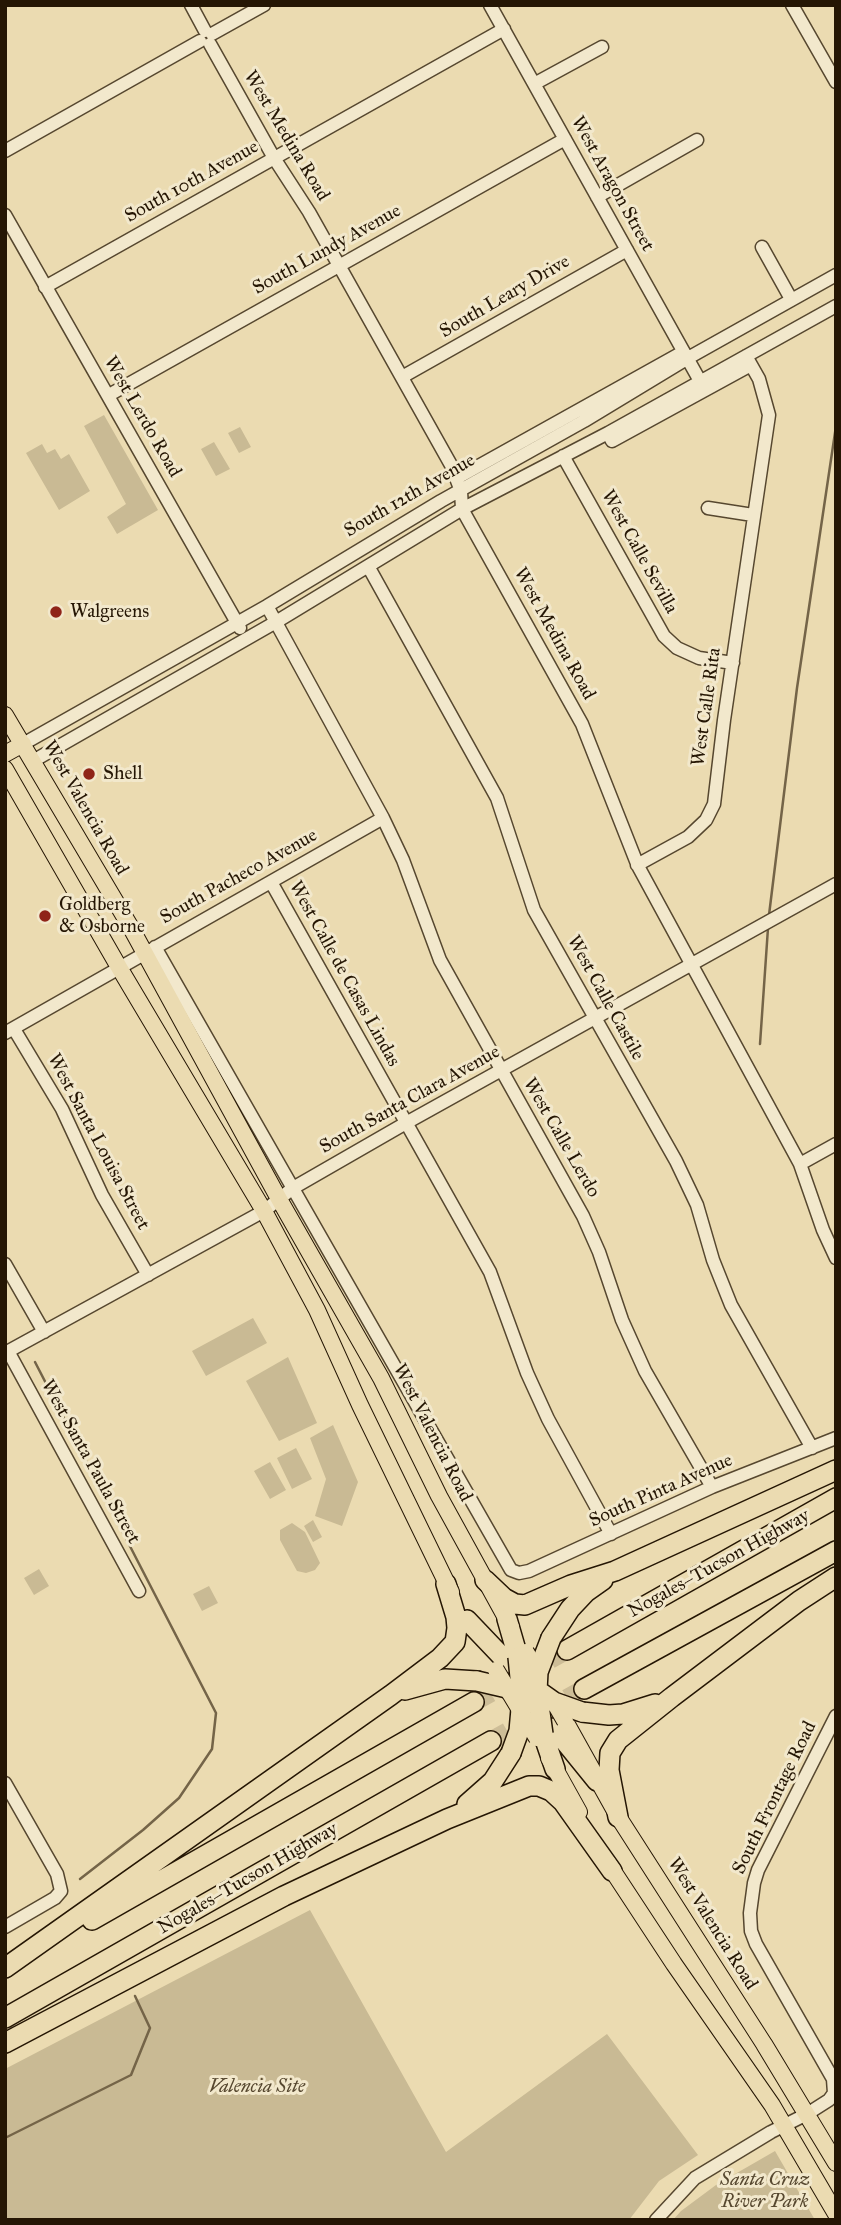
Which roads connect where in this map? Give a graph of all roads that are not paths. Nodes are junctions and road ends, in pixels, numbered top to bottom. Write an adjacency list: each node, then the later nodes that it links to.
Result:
1 (191, 5): 6 (street, West Medina Road)
2 (264, 5): 6 (street)
3 (490, 5): 5 (street, West Aragon Street)
4 (792, 5): 8 (street)
5 (504, 29): 9 (street, West Aragon Street); 13 (street, South 10th Avenue)
6 (207, 37): 12 (street); 13 (street, West Medina Road)
7 (602, 47): 9 (street)
8 (836, 82)
9 (534, 84): 10 (street, West Aragon Street)
10 (565, 139): 14 (street, West Aragon Street); 18 (street, South Lundy Avenue)
11 (697, 140): 14 (street)
12 (5, 151)
13 (274, 158): 18 (street, West Medina Road); 20 (street, South 10th Avenue)
14 (597, 197): 17 (street, West Aragon Street)
15 (5, 215): 20 (street, West Lerdo Road)
16 (762, 247): 21 (street)
17 (627, 250): 23 (street, West Aragon Street); 25 (street, South Leary Drive)
18 (339, 266): 25 (street, West Medina Road); 27 (street, South Lundy Avenue)
19 (836, 275): 21 (street, South 12th Avenue)
20 (45, 287): 27 (street, West Lerdo Road)
21 (791, 299): 23 (street, South 12th Avenue)
22 (836, 306): 24 (street, South 12th Avenue)
23 (686, 355): 26 (street, West Aragon Street); 30 (street, South 12th Avenue)
24 (748, 360): 26 (street, South 12th Avenue); 28 (street, South 12th Avenue); 33 (street, West Calle Rita)
25 (402, 377): 30 (street, West Medina Road)
26 (700, 381): 28 (street, South 12th Avenue)
27 (109, 395): 36 (street, West Lerdo Road)
28 (608, 433): 29 (street, South 12th Avenue)
29 (563, 456): 32 (street, South 12th Avenue); 39 (street, West Calle Sevilla)
30 (459, 484): 32 (street, West Medina Road); 35 (street, South 12th Avenue)
31 (708, 508): 33 (street)
32 (462, 509): 34 (street, South 12th Avenue); 46 (street, West Medina Road)
33 (753, 515): 39 (street, West Calle Rita)
34 (368, 566): 37 (street, South 12th Avenue); 52 (street, West Calle Castile)
35 (267, 606): 36 (street, South 12th Avenue); 37 (street, West Calle Lerdo)
36 (237, 622): 38 (street, West Lerdo Road); 41 (street, South 12th Avenue)
37 (275, 622): 38 (street, South 12th Avenue); 45 (street, West Calle Lerdo)
38 (245, 638): 43 (street, South 12th Avenue)
39 (733, 663): 46 (street, West Calle Rita)
40 (5, 715): 41 (main road, West Valencia Road)
41 (23, 744): 42 (main road, South 12th Avenue); 43 (main road, West Valencia Road)
42 (5, 754)
43 (33, 761): 44 (main road, South 12th Avenue); 49 (main road, West Valencia Road)
44 (6, 774): 51 (main road)
45 (383, 818): 47 (street, South Pacheco Avenue); 54 (street, West Calle Lerdo)
46 (637, 865): 50 (street, West Medina Road)
47 (271, 881): 49 (street, South Pacheco Avenue); 55 (street, West Calle de Casas Lindas)
48 (836, 884): 50 (street, South Santa Clara Avenue)
49 (149, 951): 51 (street, South Pacheco Avenue); 58 (street, West Valencia Road); 59 (main road, West Valencia Road)
50 (692, 964): 52 (street, South Santa Clara Avenue); 57 (street, West Medina Road)
51 (120, 969): 53 (street, South Pacheco Avenue); 60 (main road)
52 (594, 1019): 54 (street, South Santa Clara Avenue); 67 (street, West Calle Castile)
53 (9, 1031): 63 (street, West Santa Louisa Street)
54 (501, 1071): 55 (street, South Santa Clara Avenue); 69 (street, West Calle Lerdo)
55 (406, 1123): 58 (street, South Santa Clara Avenue); 71 (street, West Calle de Casas Lindas)
56 (836, 1144): 57 (street)
57 (800, 1164): 61 (street, West Medina Road)
58 (293, 1188): 59 (street, South Santa Clara Avenue); 73 (street, West Valencia Road)
59 (279, 1199): 60 (street, South Santa Clara Avenue); 76 (main road, West Valencia Road)
60 (264, 1211): 63 (street, South Santa Clara Avenue); 77 (main road)
61 (836, 1258)
62 (5, 1264): 64 (street)
63 (148, 1275): 64 (street, South Santa Clara Avenue)
64 (44, 1332): 65 (street, South Santa Clara Avenue)
65 (7, 1352): 78 (street, West Santa Paula Street)
66 (836, 1438): 67 (street, South Pinta Avenue)
67 (812, 1448): 69 (street, South Pinta Avenue)
68 (836, 1470): 74 (highway)
69 (712, 1488): 71 (street, South Pinta Avenue)
70 (836, 1499): 81 (highway, Nogales–Tucson Highway)
71 (611, 1534): 73 (street, South Pinta Avenue)
72 (836, 1550): 83 (highway)
73 (506, 1563)
74 (615, 1571): 76 (highway); 82 (highway, bridge)
75 (836, 1577): 85 (highway)
76 (485, 1580): 79 (main road, West Valencia Road)
77 (446, 1584): 80 (main road); 84 (highway)
78 (139, 1591)
79 (507, 1619): 82 (highway)
80 (467, 1620): 82 (highway)
81 (567, 1650)
82 (524, 1682): 84 (highway, bridge); 88 (highway, bridge); 88 (highway, bridge); 94 (highway, bridge)
83 (584, 1689)
84 (391, 1695): 97 (highway)
85 (672, 1697): 88 (highway); 93 (highway)
86 (474, 1702): 97 (highway)
87 (836, 1716): 100 (street, South Frontage Road)
88 (556, 1727): 90 (highway); 91 (highway)
89 (491, 1741): 98 (highway, Nogales–Tucson Highway)
90 (555, 1769): 95 (main road)
91 (597, 1781): 93 (main road, West Valencia Road)
92 (5, 1783): 96 (street)
93 (618, 1817): 100 (main road, West Valencia Road)
94 (447, 1819): 95 (highway); 99 (highway)
95 (612, 1871): 101 (main road)
96 (5, 1927)
97 (5, 1969)
98 (5, 2018)
99 (5, 2043)
100 (807, 2114): 101 (street, South Frontage Road); 102 (main road, West Valencia Road)
101 (785, 2125): 103 (main road); 104 (street, South Frontage Road)
102 (836, 2162)
103 (836, 2214)
104 (656, 2220)

